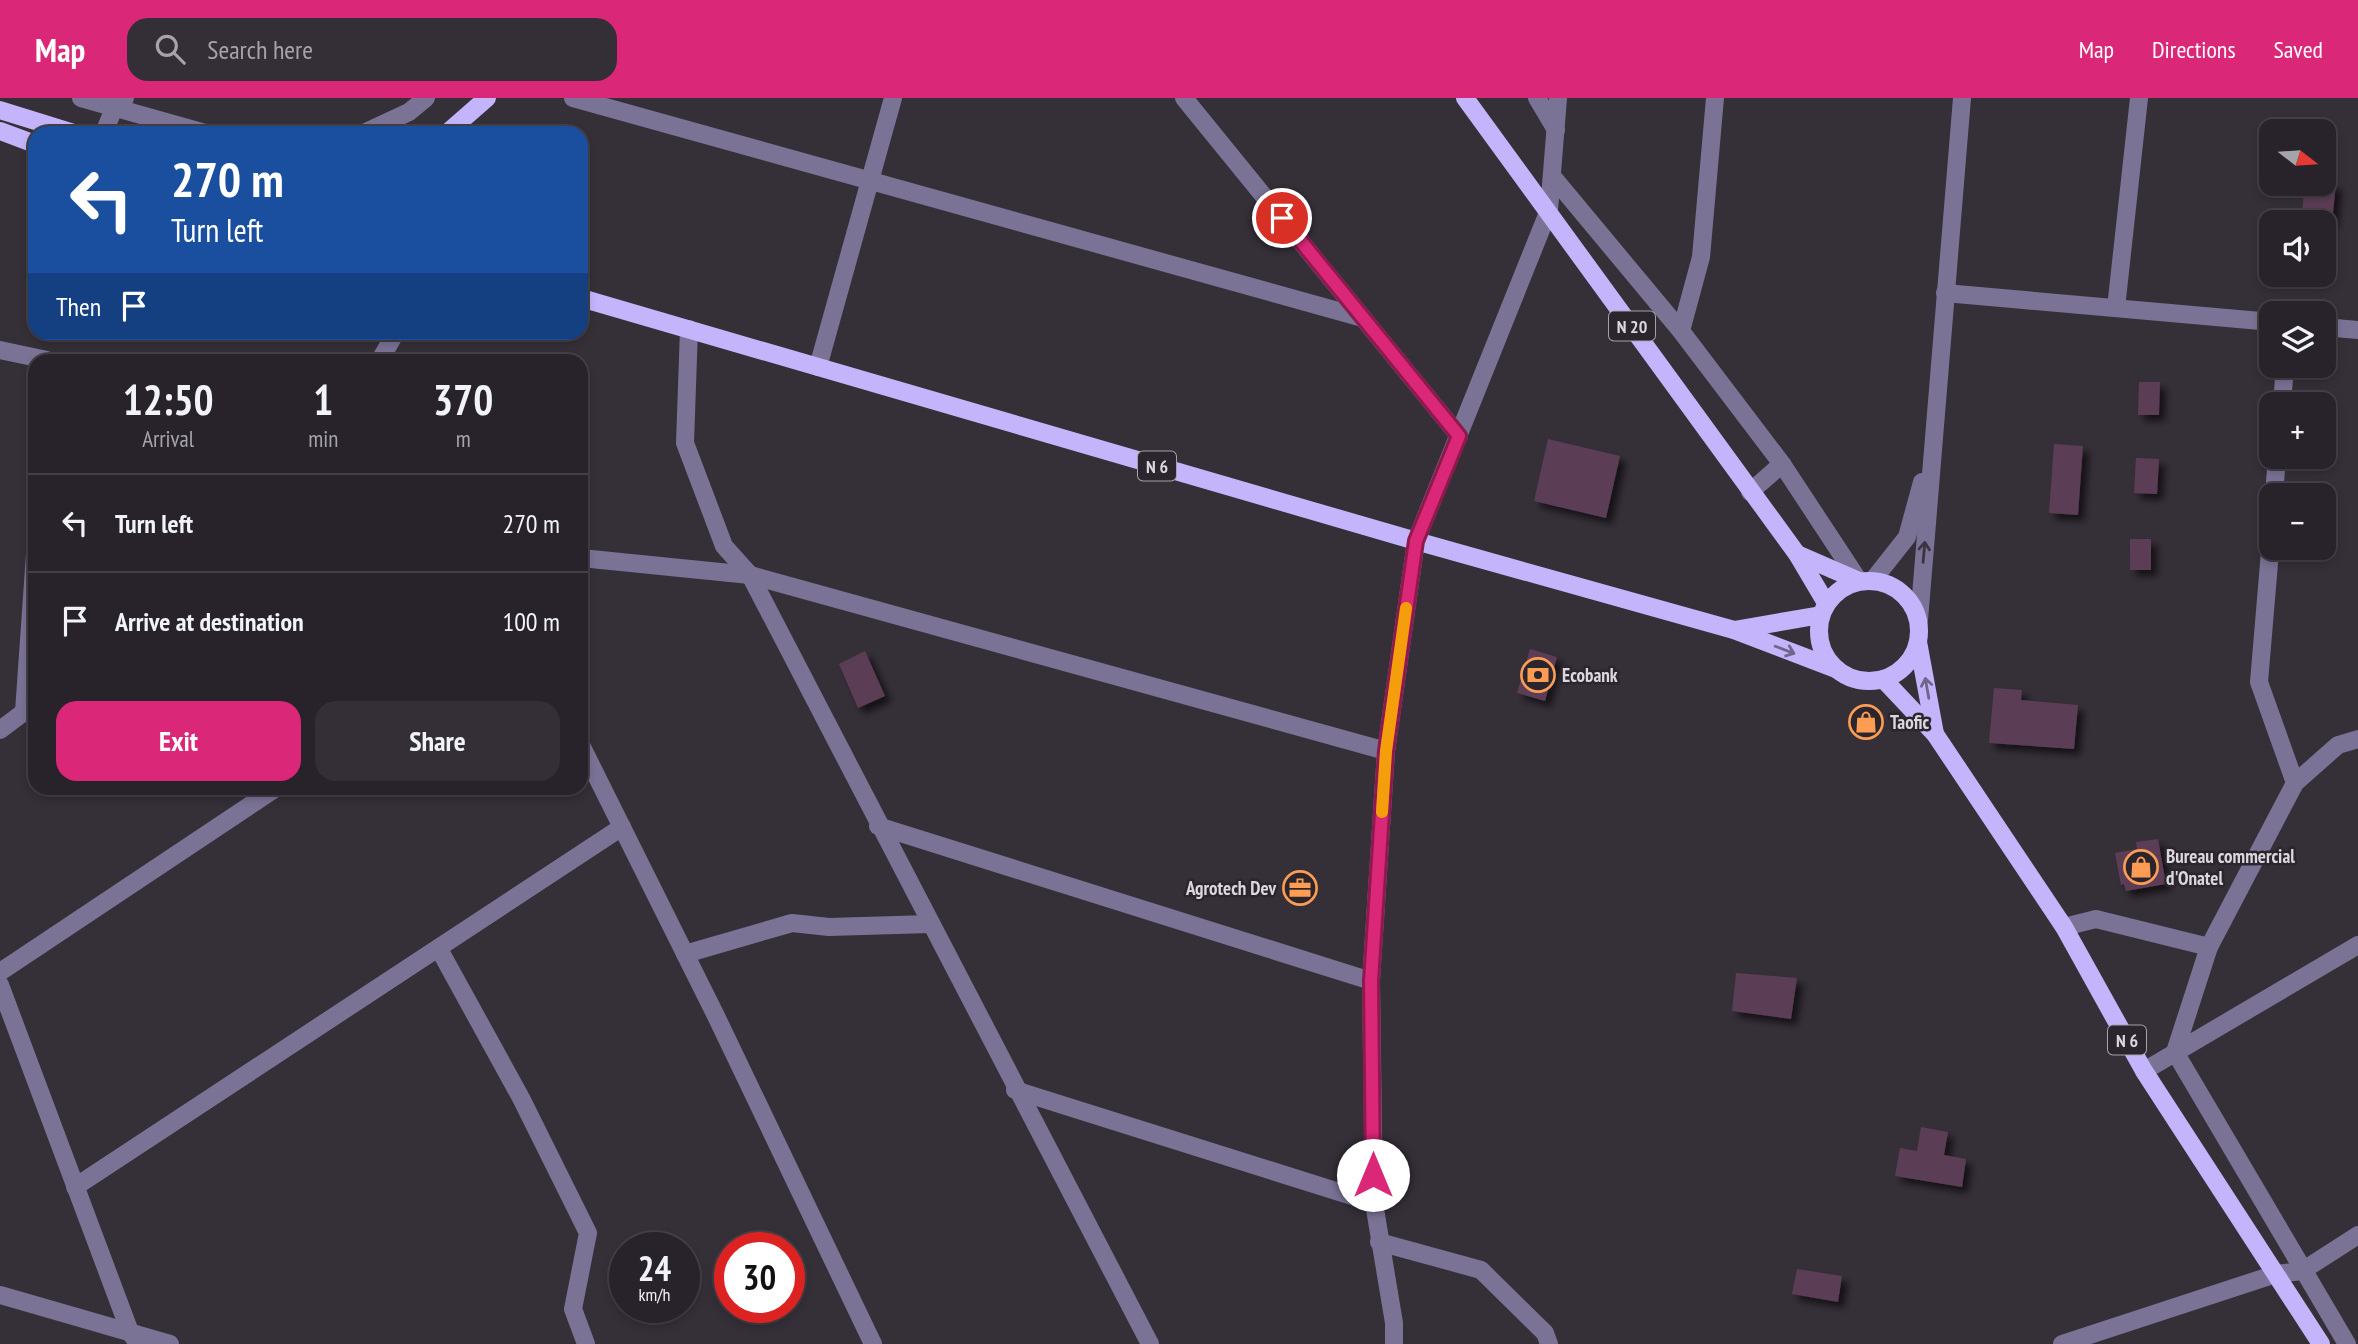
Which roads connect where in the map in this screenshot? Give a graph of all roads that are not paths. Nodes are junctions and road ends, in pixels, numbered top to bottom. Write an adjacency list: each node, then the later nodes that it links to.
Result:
1 (81, 98): 13 (street)
2 (426, 98): 14 (street)
3 (487, 98): 20 (main road)
4 (573, 98): 25 (street)
5 (893, 98): 25 (street)
6 (1184, 98): 30 (street)
7 (1465, 98): 26 (main road, N 20)
8 (1537, 98): 21 (street)
9 (1558, 98): 21 (street)
10 (1715, 98): 35 (street)
11 (1962, 98): 27 (street)
12 (2139, 98): 29 (street)
13 (120, 103): 17 (street); 18 (street)
14 (404, 105): 19 (street)
15 (0, 110): 16 (main road)
16 (51, 126)
17 (108, 126)
18 (185, 126)
19 (374, 126)
20 (455, 126)
21 (1556, 130): 24 (street)
22 (0, 131): 23 (main road)
23 (28, 141)
24 (1552, 176): 26 (street); 35 (street)
25 (870, 181): 30 (street); 38 (street)
26 (1549, 211): 39 (street); 42 (main road, N 20)
27 (1945, 293): 29 (street); 40 (street)
28 (588, 300): 33 (main road, N 6)
29 (2116, 308): 31 (street)
30 (1363, 318): 39 (street)
31 (2259, 321)
32 (2336, 328): 34 (street)
33 (689, 329): 38 (main road, N 6); 47 (street)
34 (2358, 330)
35 (1681, 331): 41 (street)
36 (0, 351): 37 (street)
37 (28, 356)
38 (818, 368): 43 (main road, N 6)
39 (1459, 436): 43 (street)
40 (1934, 438): 48 (street); 50 (street, one-way to 40)
41 (1782, 464): 42 (street); 48 (street)
42 (1750, 492): 44 (main road, N 20)
43 (1416, 541): 51 (main road, N 6); 59 (street)
44 (1797, 554): 48 (main road, N 20); 49 (main road, N 20)
45 (588, 559): 47 (street)
46 (2269, 560): 61 (street)
47 (750, 575): 59 (street); 63 (street)
48 (1866, 580): 49 (main road); 50 (main road, N 20)
49 (1823, 609): 51 (main road, N 6); 53 (main road, N 20)
50 (1919, 620): 52 (main road)
51 (1734, 630): 53 (main road, N 6, one-way to 53)
52 (1918, 642): 54 (main road); 57 (main road, N 6, one-way to 52)
53 (1836, 669): 54 (main road)
54 (1884, 680): 57 (main road, N 6)
55 (28, 709): 56 (street)
56 (0, 730)
57 (1935, 734): 66 (main road, N 6)
58 (2358, 739): 61 (street)
59 (1386, 751): 72 (street)
60 (588, 760): 64 (street)
61 (2295, 783): 68 (street)
62 (266, 795): 71 (street)
63 (878, 826): 65 (street); 72 (street)
64 (622, 827): 69 (street); 70 (street)
65 (930, 924): 70 (street); 76 (street)
66 (2064, 927): 68 (street); 75 (main road, N 6)
67 (2358, 945): 74 (street)
68 (2209, 947): 74 (street)
69 (439, 948): 77 (street); 86 (street)
70 (685, 954): 88 (street)
71 (0, 972)
72 (1371, 981): 78 (street)
73 (0, 985): 77 (street)
74 (2175, 1052): 75 (street); 81 (street)
75 (2144, 1071): 82 (main road, N 6)
76 (1015, 1090): 78 (street); 89 (street)
77 (75, 1187): 85 (street)
78 (1374, 1203): 80 (street)
79 (2358, 1236): 81 (street)
80 (1379, 1242): 84 (street); 92 (street)
81 (2302, 1271): 82 (street); 95 (street)
82 (2276, 1274): 93 (street); 94 (main road, N 6)
83 (0, 1295): 85 (street)
84 (1394, 1323): 90 (street); 91 (street)
85 (134, 1338): 87 (street)
86 (582, 1343)
87 (170, 1344)
88 (873, 1344)
89 (1150, 1344)
90 (1386, 1344)
91 (1394, 1344)
92 (1549, 1344)
93 (2062, 1344)
94 (2321, 1344)
95 (2347, 1344)

